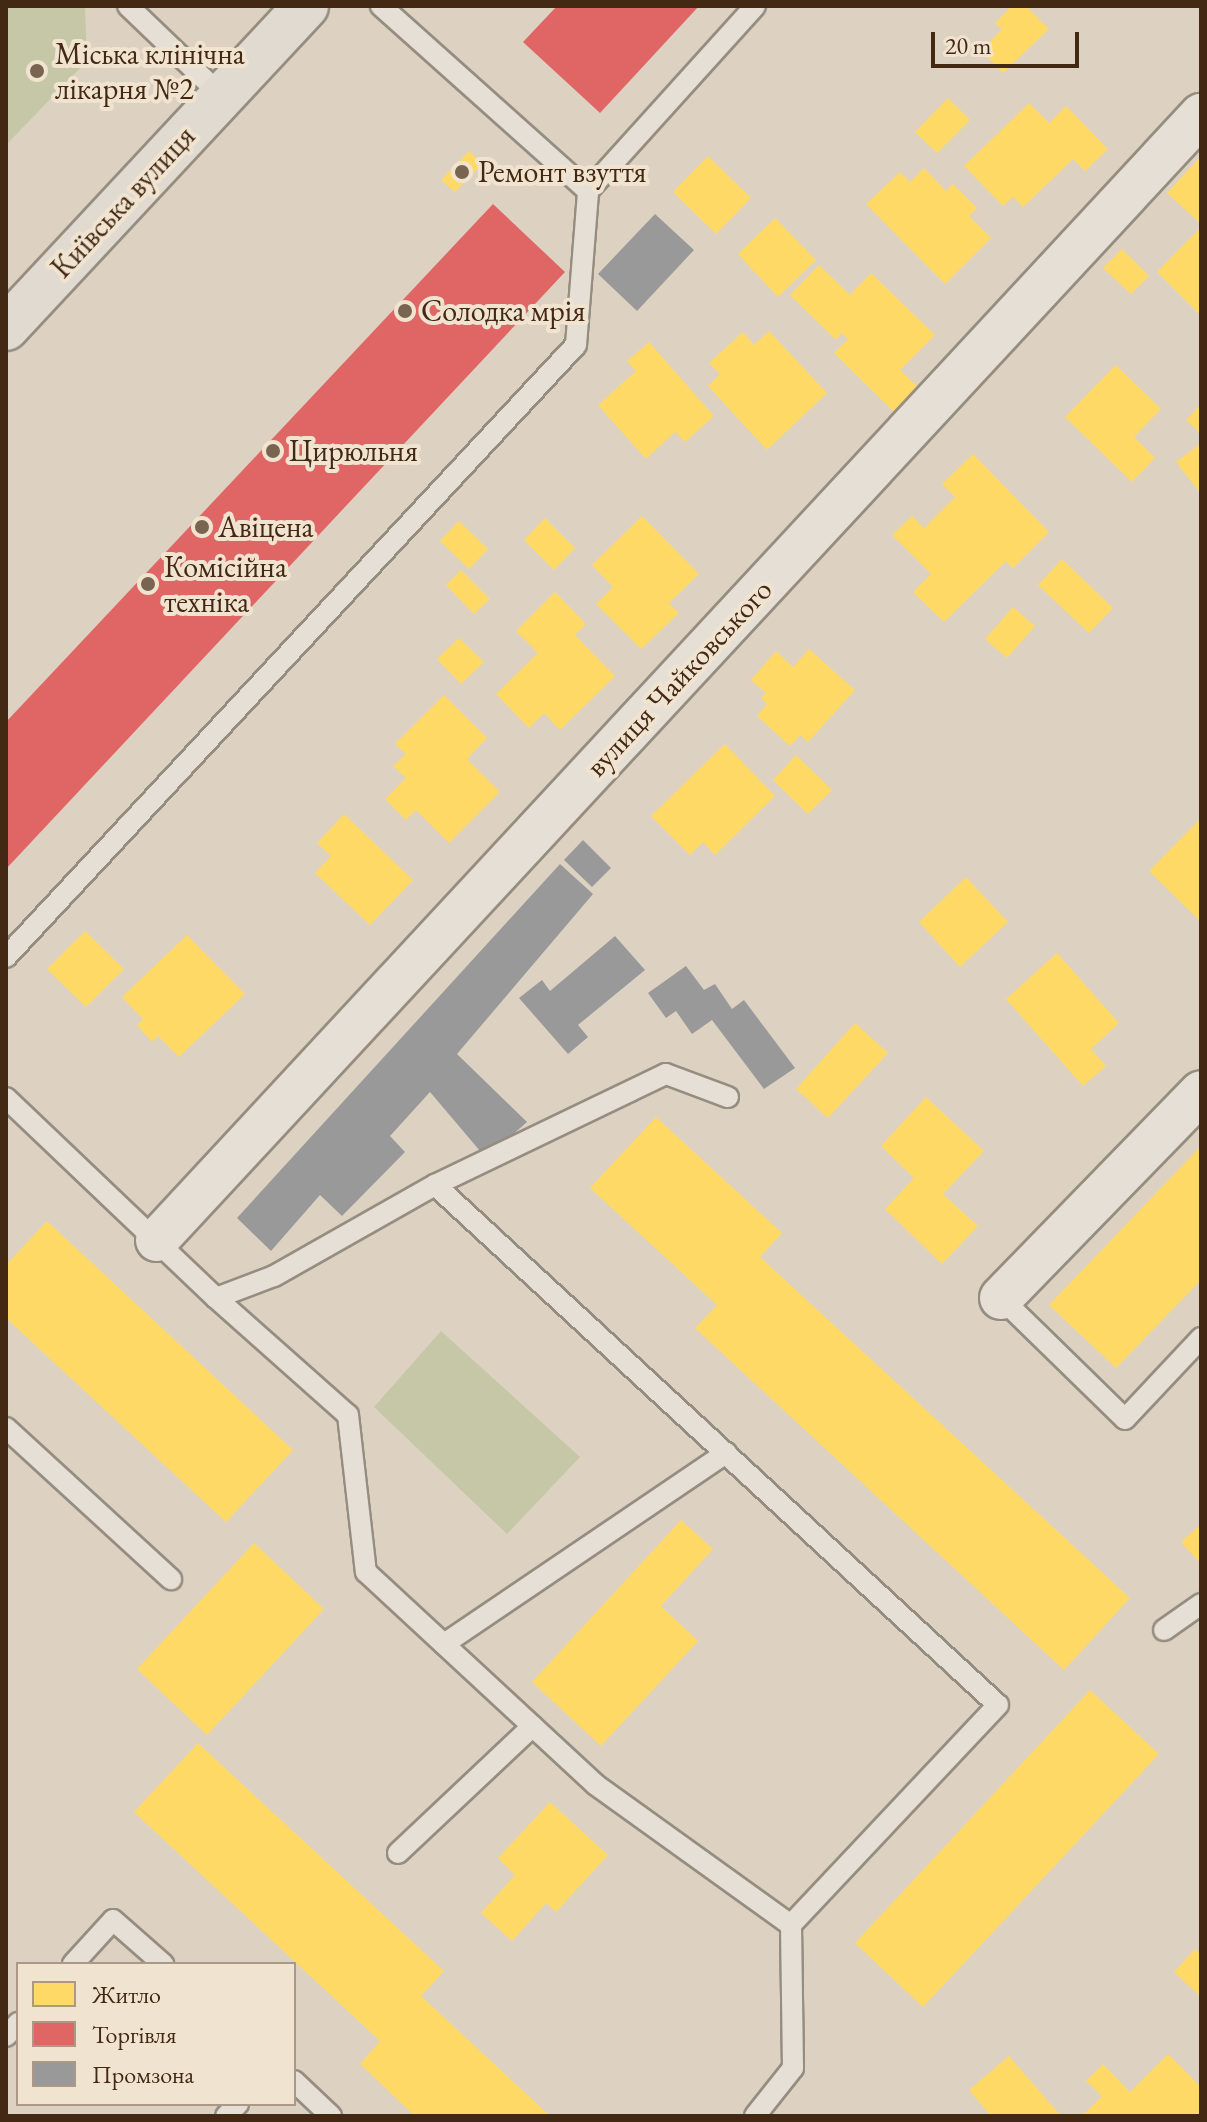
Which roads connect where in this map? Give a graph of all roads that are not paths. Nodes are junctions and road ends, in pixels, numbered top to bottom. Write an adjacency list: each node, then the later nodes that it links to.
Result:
1 (128, 6): 5 (lane)
2 (306, 6): 5 (main road, Київська вулиця)
3 (381, 6): 7 (lane)
4 (755, 6): 7 (lane)
5 (222, 96): 8 (main road, Київська вулиця)
6 (1201, 115): 14 (street, вулиця Чайковського)
7 (588, 191): 9 (lane)
8 (6, 328)
9 (6, 957)
10 (1201, 1092): 16 (street)
11 (728, 1097): 13 (lane)
12 (6, 1098): 14 (lane)
13 (435, 1185): 15 (lane); 19 (lane)
14 (157, 1240): 15 (lane)
15 (216, 1298): 23 (lane)
16 (1001, 1298): 17 (lane)
17 (1201, 1338)
18 (6, 1428): 20 (lane)
19 (726, 1453): 23 (lane); 26 (lane)
20 (171, 1579)
21 (1201, 1604): 22 (lane)
22 (1164, 1630)
23 (444, 1644): 24 (lane)
24 (533, 1726): 25 (lane); 26 (lane)
25 (398, 1853)
26 (791, 1925): 31 (lane)
27 (75, 1962): 28 (lane)
28 (161, 1962)
29 (296, 2083): 30 (lane)
30 (331, 2116)
31 (755, 2116)

